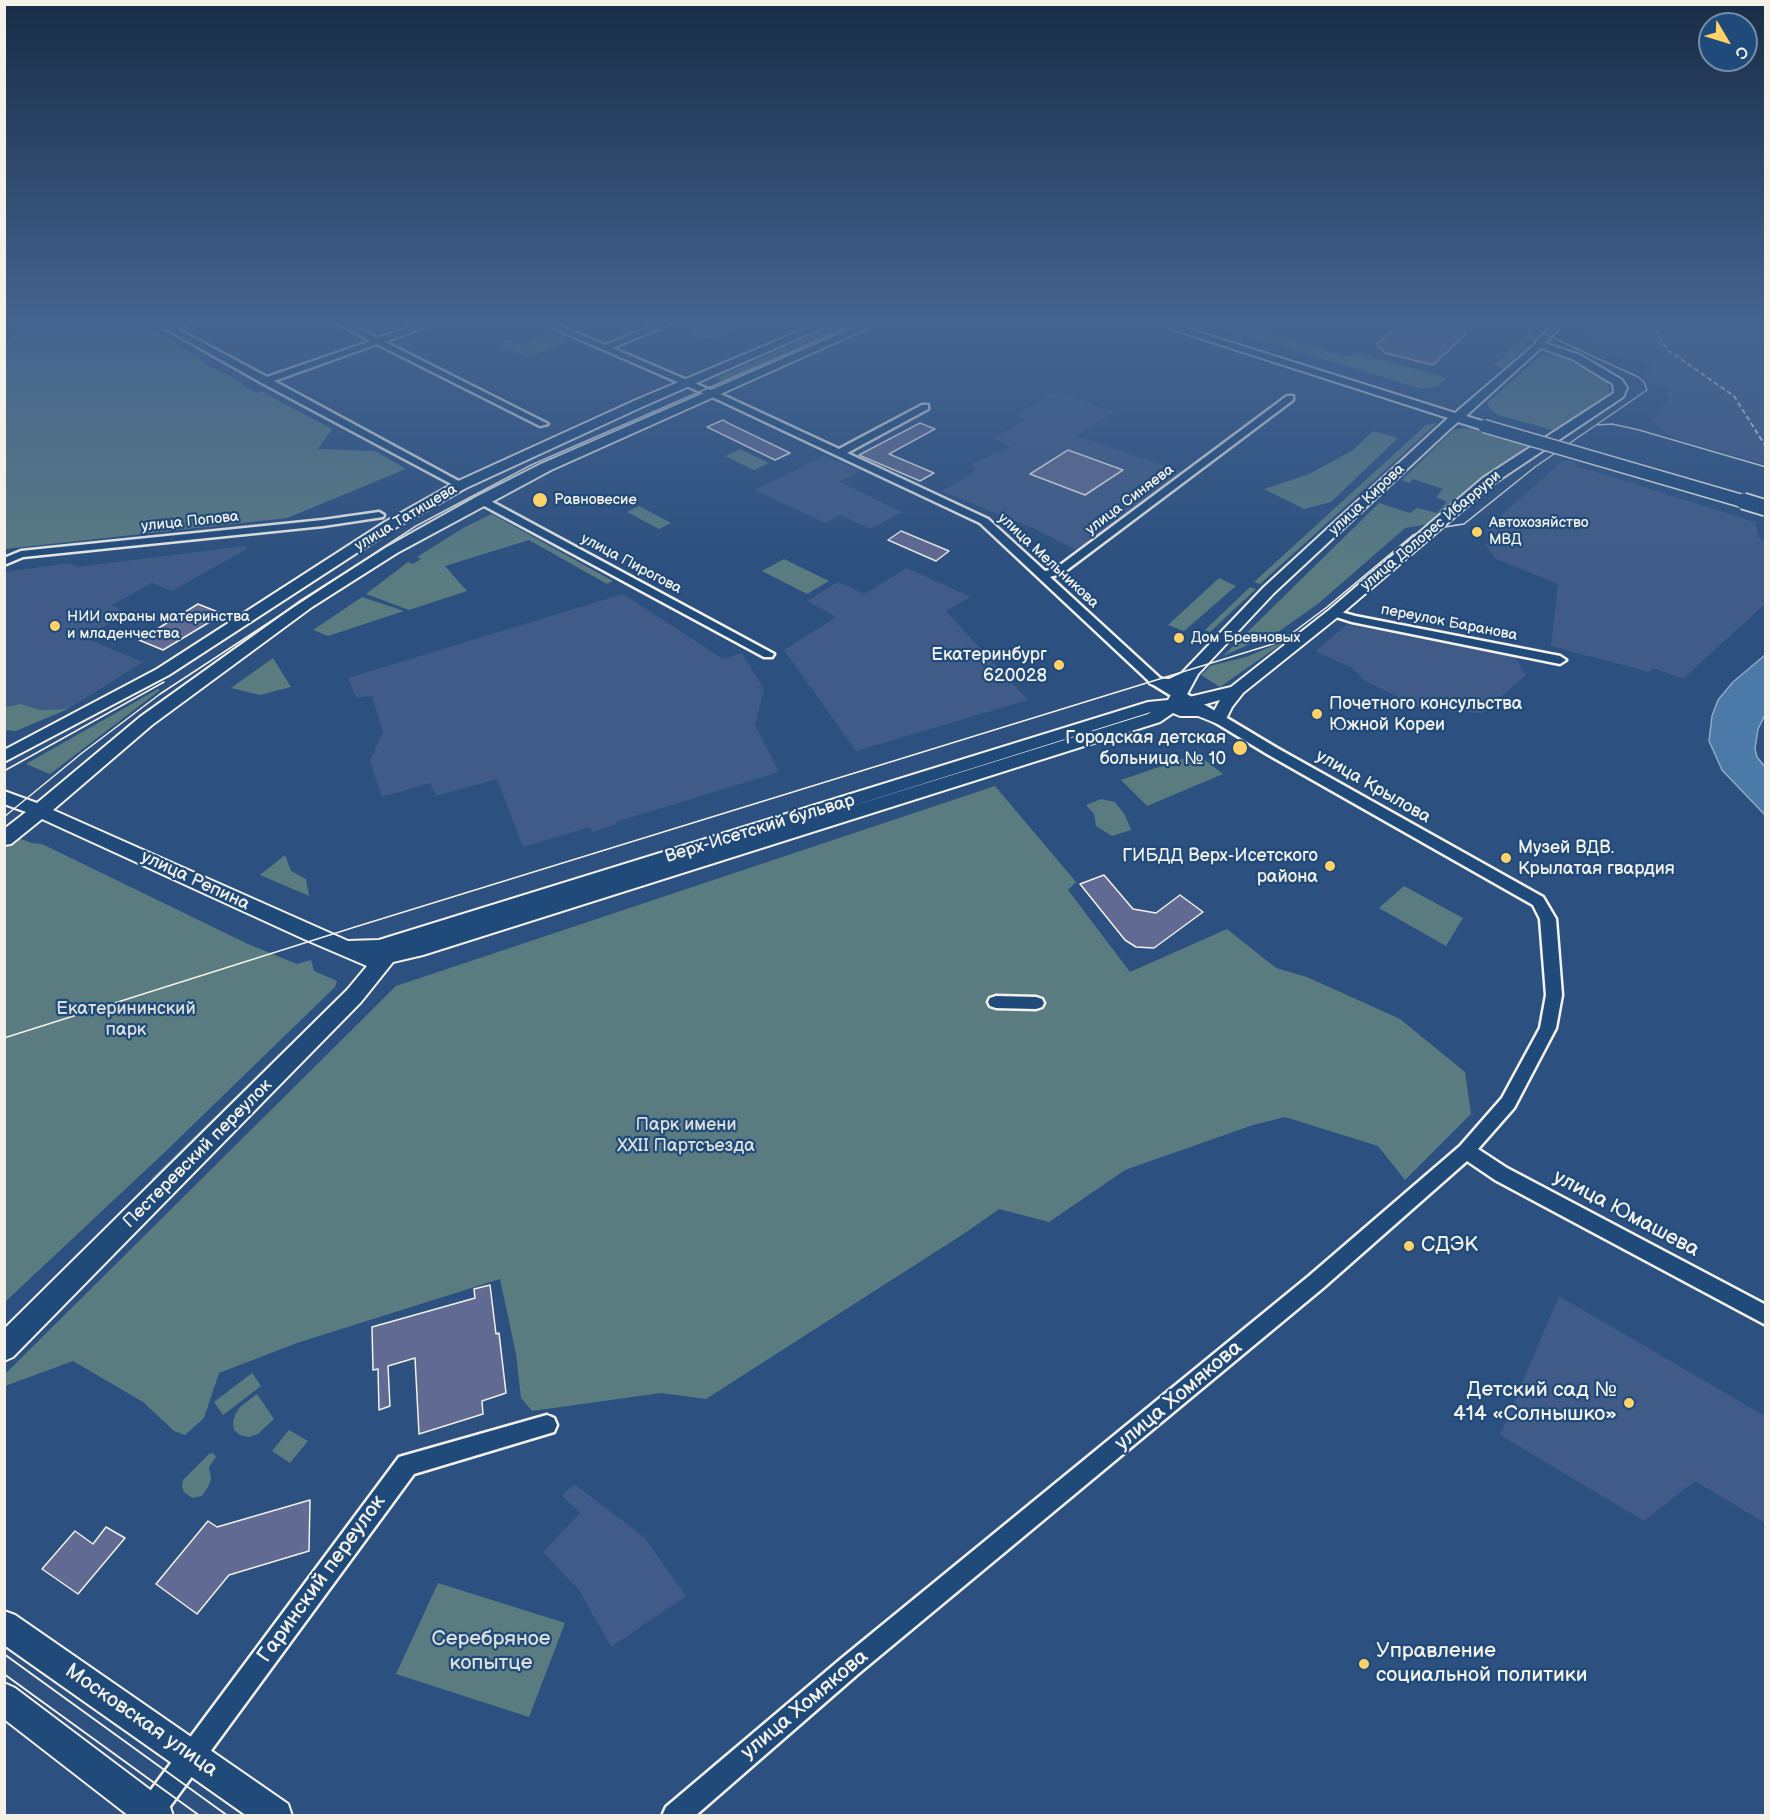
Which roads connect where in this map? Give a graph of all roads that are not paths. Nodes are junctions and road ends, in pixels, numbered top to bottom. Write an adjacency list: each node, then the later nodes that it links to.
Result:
1 (314, 407): 18 (street)
2 (509, 407): 14 (street)
3 (633, 407): 16 (main road, улица Татищева)
4 (681, 407): 17 (main road, улица Татищева)
5 (738, 407): 15 (street, улица Мельникова)
6 (925, 407): 15 (street)
7 (1278, 407): 24 (street, улица Синяева)
8 (1437, 407): 12 (main road)
9 (1439, 407): 12 (main road)
10 (1469, 407): 12 (main road, улица Кирова)
11 (1601, 407): 25 (main road, улица Долорес Ибаррури)
12 (1461, 414): 13 (main road); 29 (main road, улица Кирова)
13 (1488, 423): 19 (main road); 21 (main road, bridge)
14 (543, 424)
15 (839, 453): 24 (street, улица Мельникова)
16 (525, 454): 17 (main road); 18 (main road, улица Татищева)
17 (546, 467): 20 (main road, улица Татищева)
18 (460, 485): 33 (main road, улица Татищева)
19 (1766, 498)
20 (481, 500): 26 (street, улица Пирогова); 35 (main road, улица Татищева)
21 (1766, 508)
22 (379, 515): 23 (street, улица Попова)
23 (4, 562)
24 (1042, 575): 28 (street, улица Мельникова)
25 (1334, 613): 27 (street, переулок Баранова); 30 (main road, улица Долорес Ибаррури)
26 (768, 654)
27 (1560, 660)
28 (1156, 681): 29 (main road); 31 (main road)
29 (1184, 690): 30 (main road, улица Долорес Ибаррури); 30 (main road); 31 (main road, Верх-Исетский бульвар); 32 (street, улица Крылова)
30 (1231, 692): 32 (main road)
31 (1154, 712): 32 (main road); 39 (main road, Верх-Исетский бульвар)
32 (1218, 719): 37 (street, улица Крылова)
33 (4, 757)
34 (4, 797): 35 (main road, улица Репина)
35 (40, 811): 36 (main road, улица Татищева); 38 (main road, улица Репина)
36 (4, 838)
37 (1538, 901): 43 (street, улица Хомякова)
38 (346, 949): 39 (main road, улица Репина); 40 (main road)
39 (401, 950): 40 (main road, Пестеревский переулок); 40 (main road)
40 (361, 988): 45 (main road, Пестеревский переулок)
41 (996, 1002): 42 (street)
42 (1036, 1003)
43 (1466, 1151): 44 (street, улица Юмашева); 52 (street, улица Хомякова)
44 (1766, 1316)
45 (4, 1348)
46 (547, 1425): 49 (street, Гаринский переулок)
47 (4, 1626): 49 (main road, Московская улица)
48 (4, 1699): 50 (main road)
49 (192, 1756): 50 (street, Гаринский переулок); 51 (main road, Московская улица)
50 (154, 1813)
51 (276, 1815)
52 (675, 1815)

